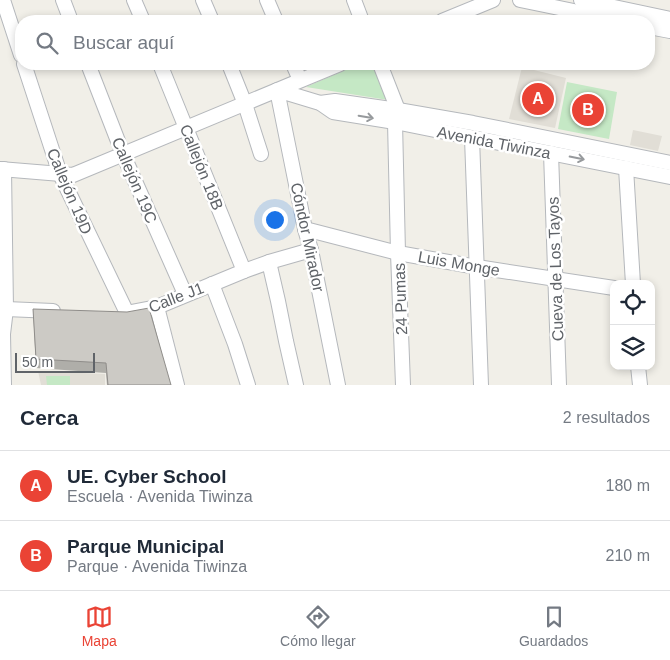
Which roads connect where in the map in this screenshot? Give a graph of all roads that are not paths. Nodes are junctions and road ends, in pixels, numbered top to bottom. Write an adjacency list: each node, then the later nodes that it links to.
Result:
1 (3, 0): 22 (street)
2 (63, 0): 10 (street)
3 (134, 0): 11 (street)
4 (203, 0): 12 (street)
5 (267, 0): 13 (street)
6 (354, 0): 14 (street)
7 (494, 0): 15 (street)
8 (520, 0): 16 (street)
9 (581, 0): 17 (street)
10 (69, 15)
11 (140, 15)
12 (209, 15)
13 (273, 15)
14 (360, 15)
15 (457, 15)
16 (593, 15)
17 (651, 15)
18 (655, 16): 19 (street)
19 (670, 19)
20 (655, 28): 21 (street)
21 (670, 31)
22 (15, 37)
23 (26, 70): 42 (street, Callejón 19D)
24 (90, 70): 37 (street, Callejón 19C)
25 (162, 70): 34 (street, Callejón 18B)
26 (231, 70): 32 (street)
27 (296, 70): 30 (street)
28 (325, 70): 30 (street)
29 (382, 70): 33 (street)
30 (300, 80): 31 (street)
31 (277, 90): 32 (street); 33 (street, Avenida Tiwinza); 44 (street, Cóndor Mirador)
32 (244, 104): 34 (street); 38 (street)
33 (397, 116): 35 (street, Avenida Tiwinza); 39 (street, Avenida Tiwinza); 46 (street, 24 Pumas)
34 (185, 128): 37 (street); 49 (street, Callejón 18B)
35 (472, 138): 36 (street, Avenida Tiwinza); 48 (street)
36 (551, 153): 40 (street, Avenida Tiwinza, one-way to 40); 50 (street, Cueva de Los Tayos)
37 (123, 154): 42 (street); 54 (street, Callejón 19C)
38 (261, 154)
39 (670, 163)
40 (626, 168): 43 (street, Avenida Tiwinza); 51 (street)
41 (2, 169): 42 (street); 56 (street)
42 (60, 174): 59 (street, Callejón 19D)
43 (670, 177)
44 (305, 229): 45 (street, Cóndor Mirador); 46 (street, Luis Monge)
45 (311, 250): 47 (street, Calle J1); 66 (street, Cóndor Mirador)
46 (398, 253): 48 (street, Luis Monge); 67 (street, 24 Pumas)
47 (269, 262): 49 (street, Calle J1); 65 (street)
48 (477, 267): 50 (street, Luis Monge); 68 (street)
49 (244, 271): 52 (street, Calle J1)
50 (556, 279): 53 (street, Luis Monge); 69 (street, Cueva de Los Tayos)
51 (634, 280)
52 (212, 284): 54 (street, Calle J1); 64 (street)
53 (610, 287)
54 (185, 294): 55 (street, Calle J1)
55 (157, 307): 59 (street, Calle J1); 63 (street)
56 (6, 309): 57 (street); 60 (street)
57 (62, 311)
58 (108, 313): 59 (street, Calle J1)
59 (127, 313)
60 (2, 334): 62 (street)
61 (638, 370): 70 (street)
62 (4, 385)
63 (177, 385)
64 (248, 385)
65 (296, 385)
66 (338, 385)
67 (403, 385)
68 (481, 385)
69 (559, 385)
70 (640, 385)

